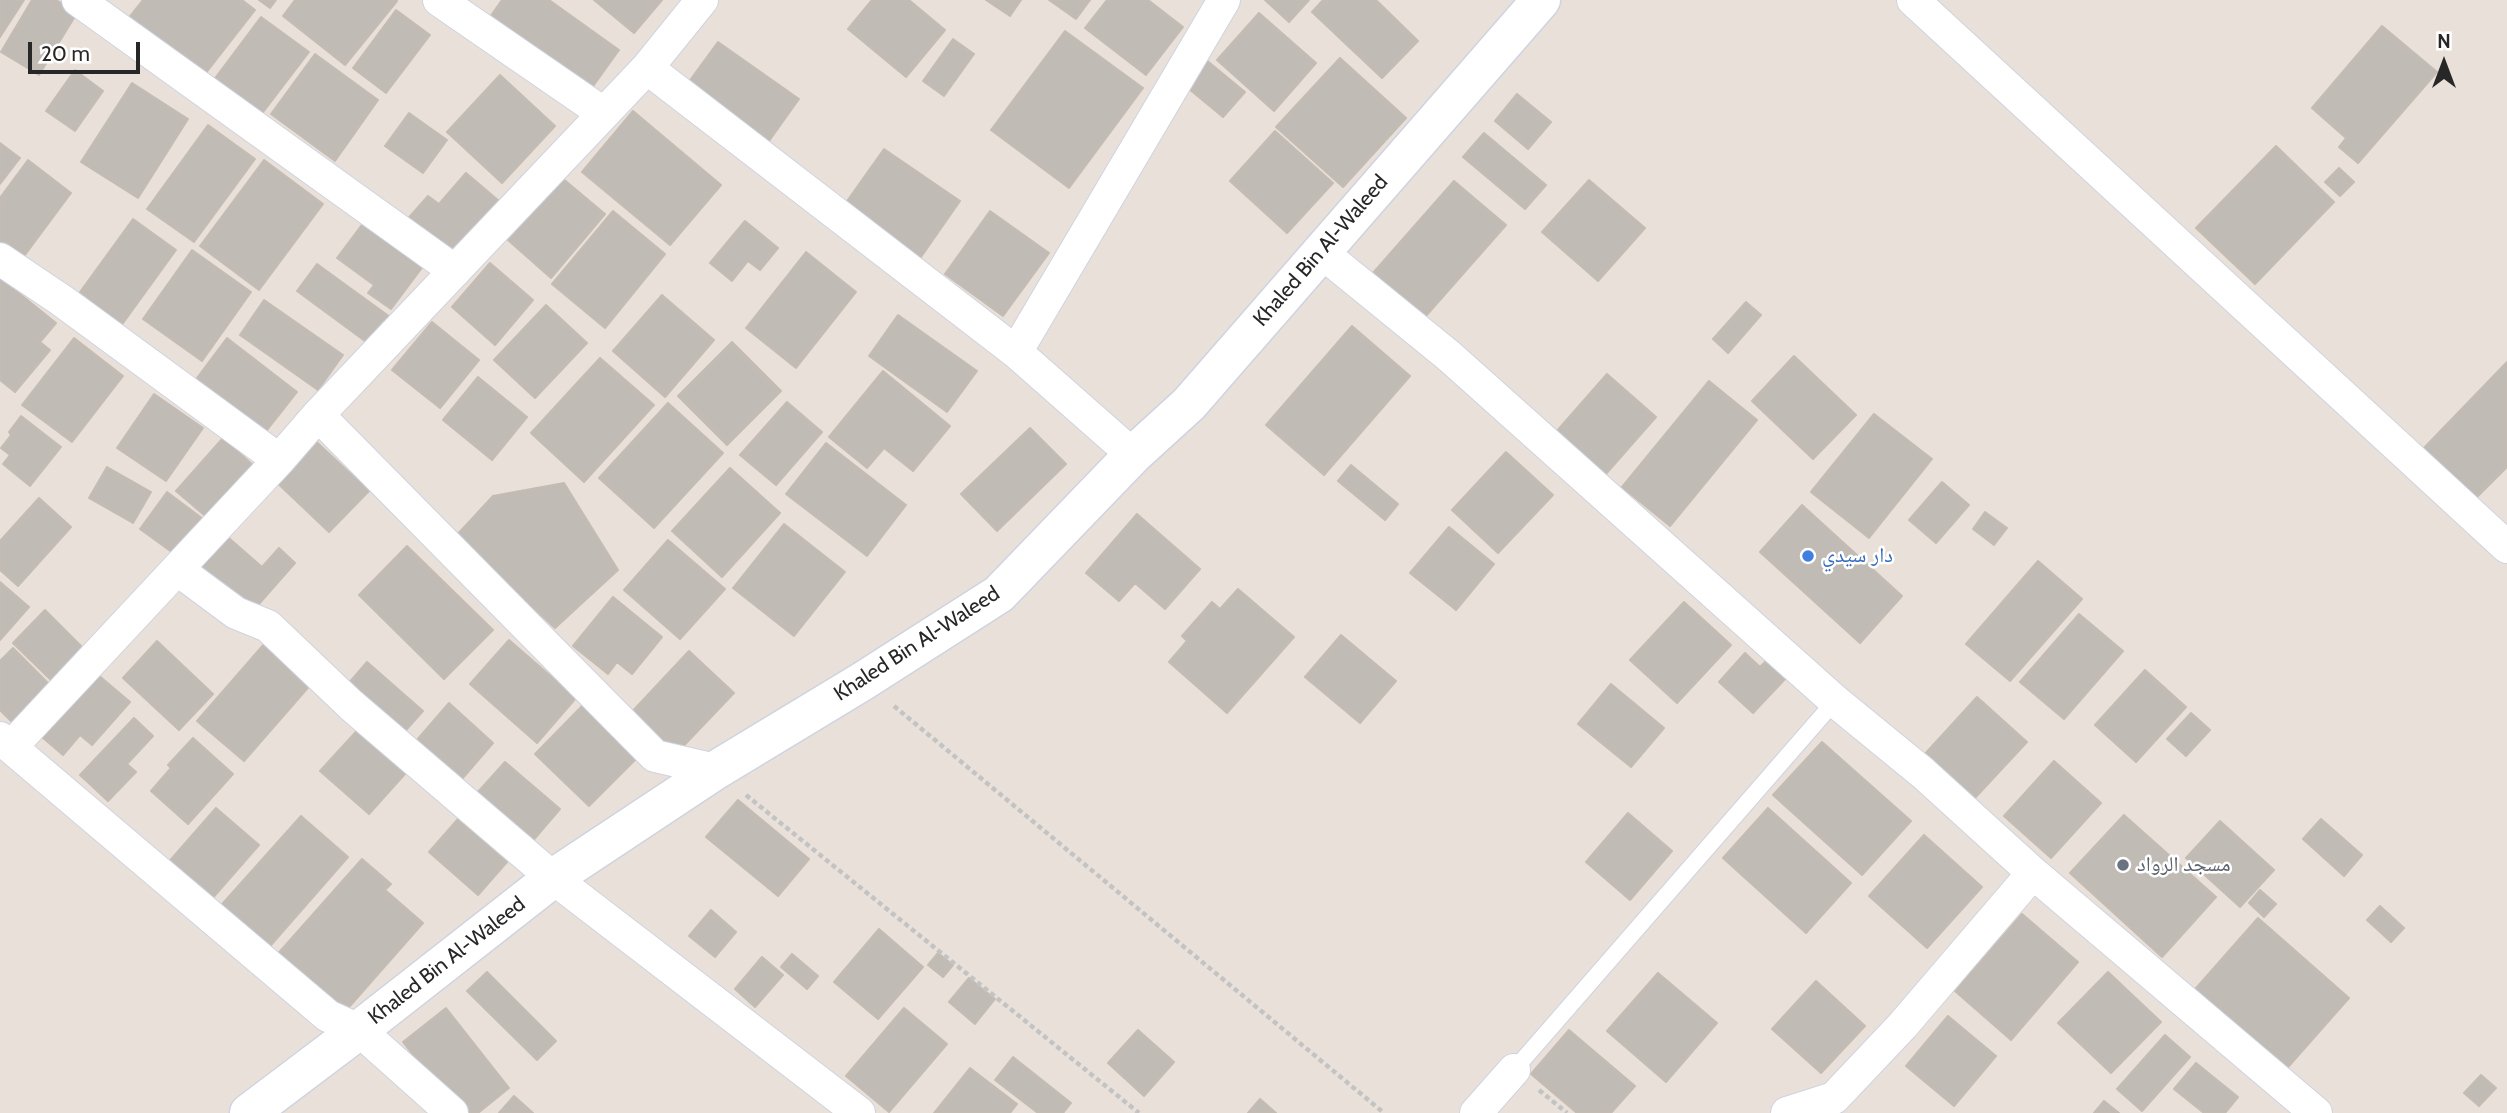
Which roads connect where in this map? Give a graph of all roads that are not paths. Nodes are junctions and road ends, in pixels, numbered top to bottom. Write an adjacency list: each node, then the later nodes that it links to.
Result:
1 (78, 0): 11 (street)
2 (439, 0): 8 (street)
3 (702, 0): 7 (street)
4 (1224, 0): 12 (street)
5 (1541, 0): 9 (street, Khaled Bin Al-Waleed)
6 (1913, 0): 16 (street)
7 (647, 68): 8 (street); 12 (street)
8 (603, 113): 11 (street)
9 (1320, 251): 14 (street, Khaled Bin Al-Waleed); 18 (street)
10 (0, 259): 15 (street)
11 (455, 271): 13 (street)
12 (1016, 352): 14 (street)
13 (318, 415): 15 (street); 20 (street)
14 (1133, 455): 20 (street, Khaled Bin Al-Waleed)
15 (279, 460): 17 (street)
16 (2507, 547)
17 (178, 570): 19 (street); 22 (street)
18 (1835, 701): 21 (street); 24 (lane)
19 (6, 743): 23 (street)
20 (716, 770): 22 (street, Khaled Bin Al-Waleed)
21 (2033, 873): 29 (street); 30 (street)
22 (552, 878): 23 (street, Khaled Bin Al-Waleed); 27 (street)
23 (359, 1031): 25 (street, Khaled Bin Al-Waleed); 26 (street)
24 (1514, 1070): 28 (street)
25 (249, 1113)
26 (452, 1113)
27 (859, 1113)
28 (1476, 1113)
29 (1787, 1113)
30 (2315, 1113)

